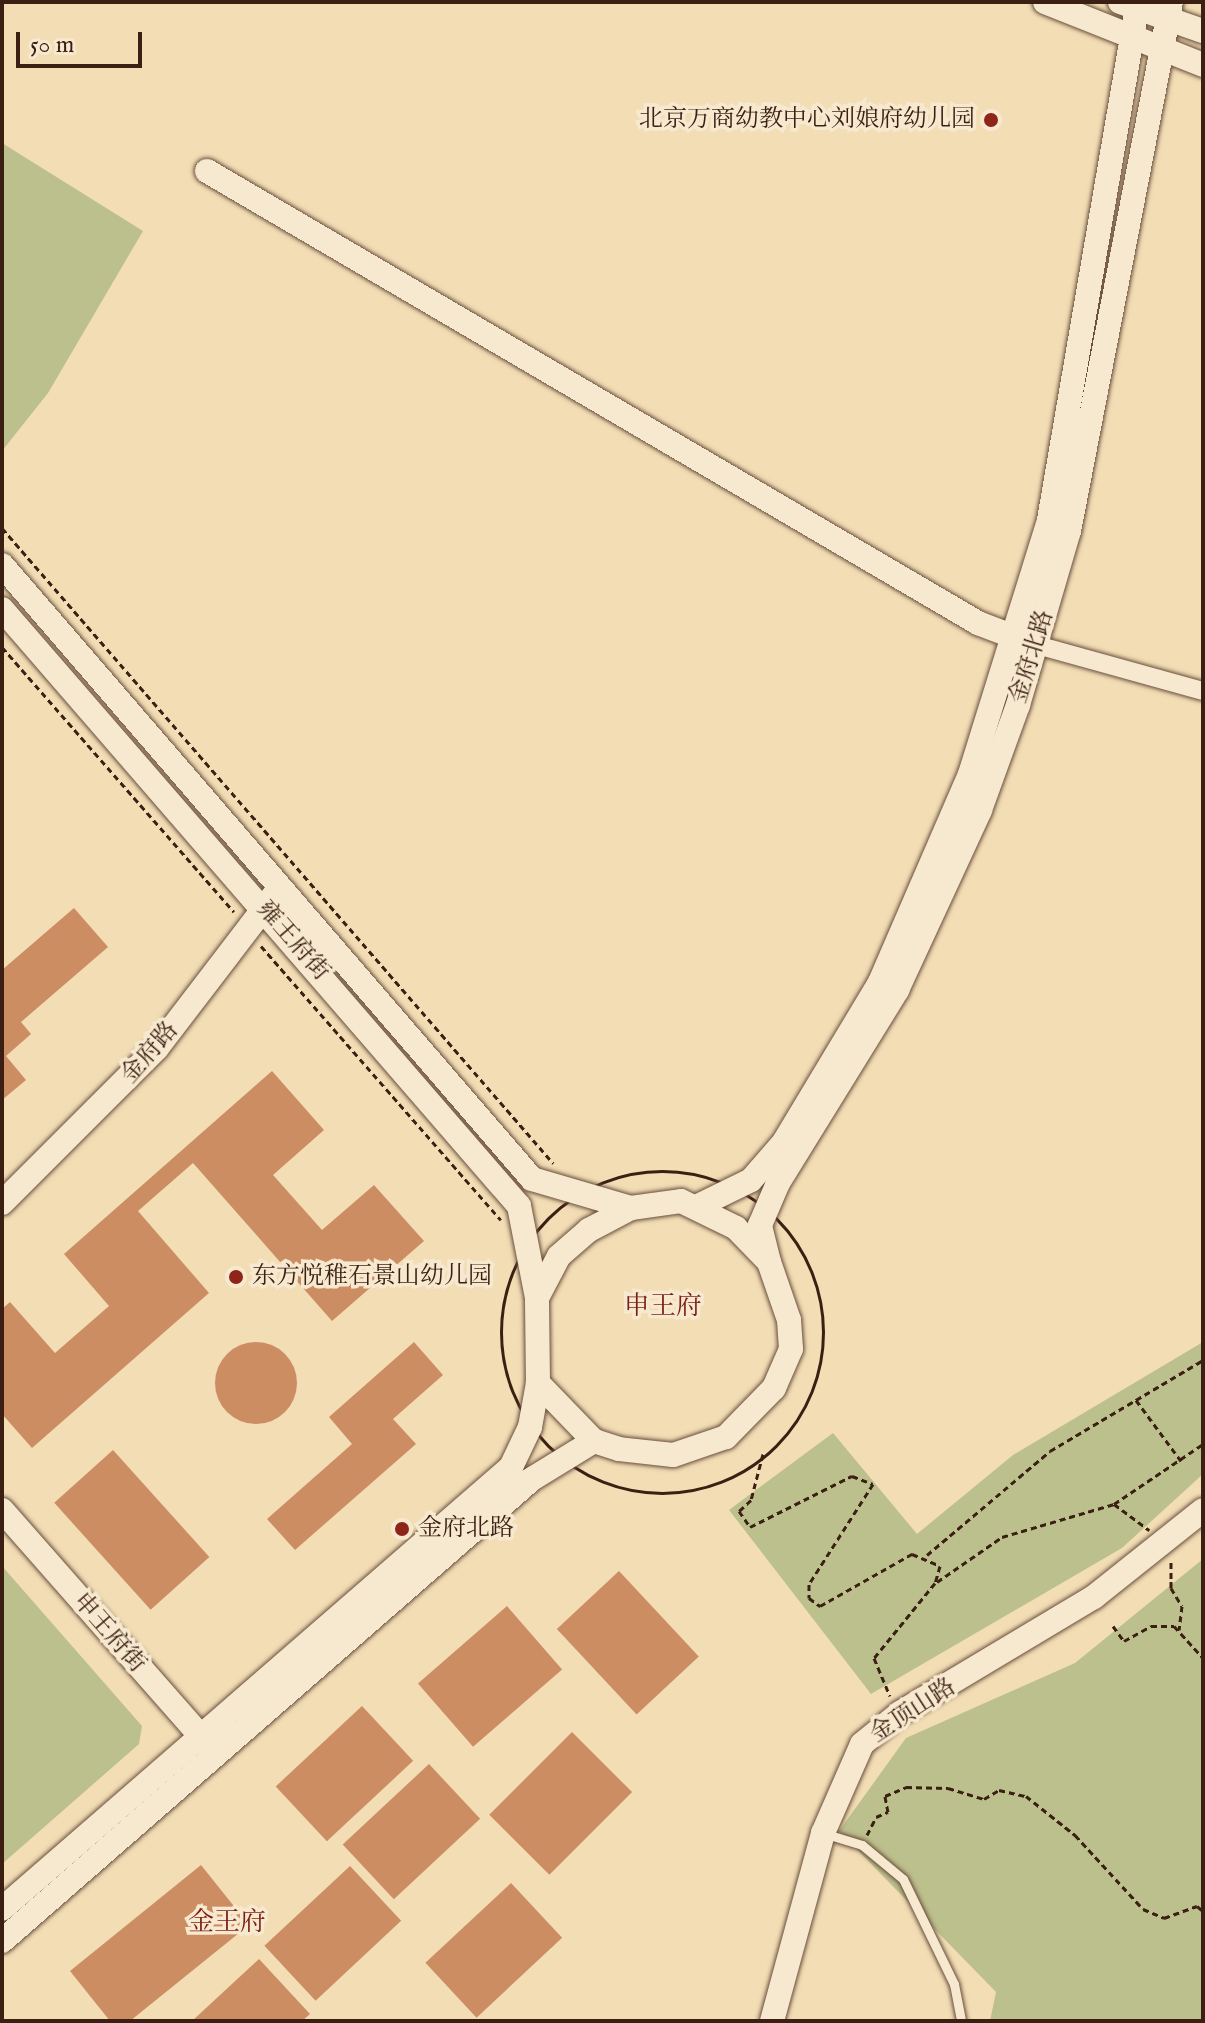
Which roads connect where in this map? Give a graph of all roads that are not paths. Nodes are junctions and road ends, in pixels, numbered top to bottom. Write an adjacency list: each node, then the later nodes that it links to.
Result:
1 (1045, 2): 5 (main road)
2 (1131, 4): 3 (main road); 5 (main road, 金府北路)
3 (1169, 10): 4 (main road); 6 (main road, 金府北路)
4 (1203, 31)
5 (1128, 39): 6 (main road); 11 (main road, 金府北路)
6 (1160, 49): 7 (main road); 11 (main road, 金府北路)
7 (1203, 65)
8 (207, 171): 11 (main road)
9 (2, 565): 13 (main road, 雍王府街)
10 (2, 609): 14 (main road, 雍王府街)
11 (1026, 641): 12 (street); 16 (main road, 金府北路); 18 (main road, 金府北路)
12 (1203, 691)
13 (280, 887): 14 (main road, 金府路); 17 (main road, 雍王府街)
14 (265, 908): 15 (main road, 金府路); 19 (main road, 雍王府街)
15 (2, 1203)
16 (696, 1207): 17 (main road); 18 (main road)
17 (631, 1208): 19 (main road)
18 (769, 1262): 21 (main road)
19 (537, 1298): 20 (main road)
20 (538, 1383): 21 (main road); 24 (main road)
21 (594, 1441): 24 (main road)
22 (2, 1510): 24 (main road, 申王府街)
23 (1203, 1510): 25 (main road, 金顶山路)
24 (209, 1746): 26 (main road); 27 (main road)
25 (823, 1833): 28 (main road, 金顶山路); 29 (lane)
26 (2, 1909)
27 (2, 1941)
28 (772, 2021)
29 (961, 2021)

